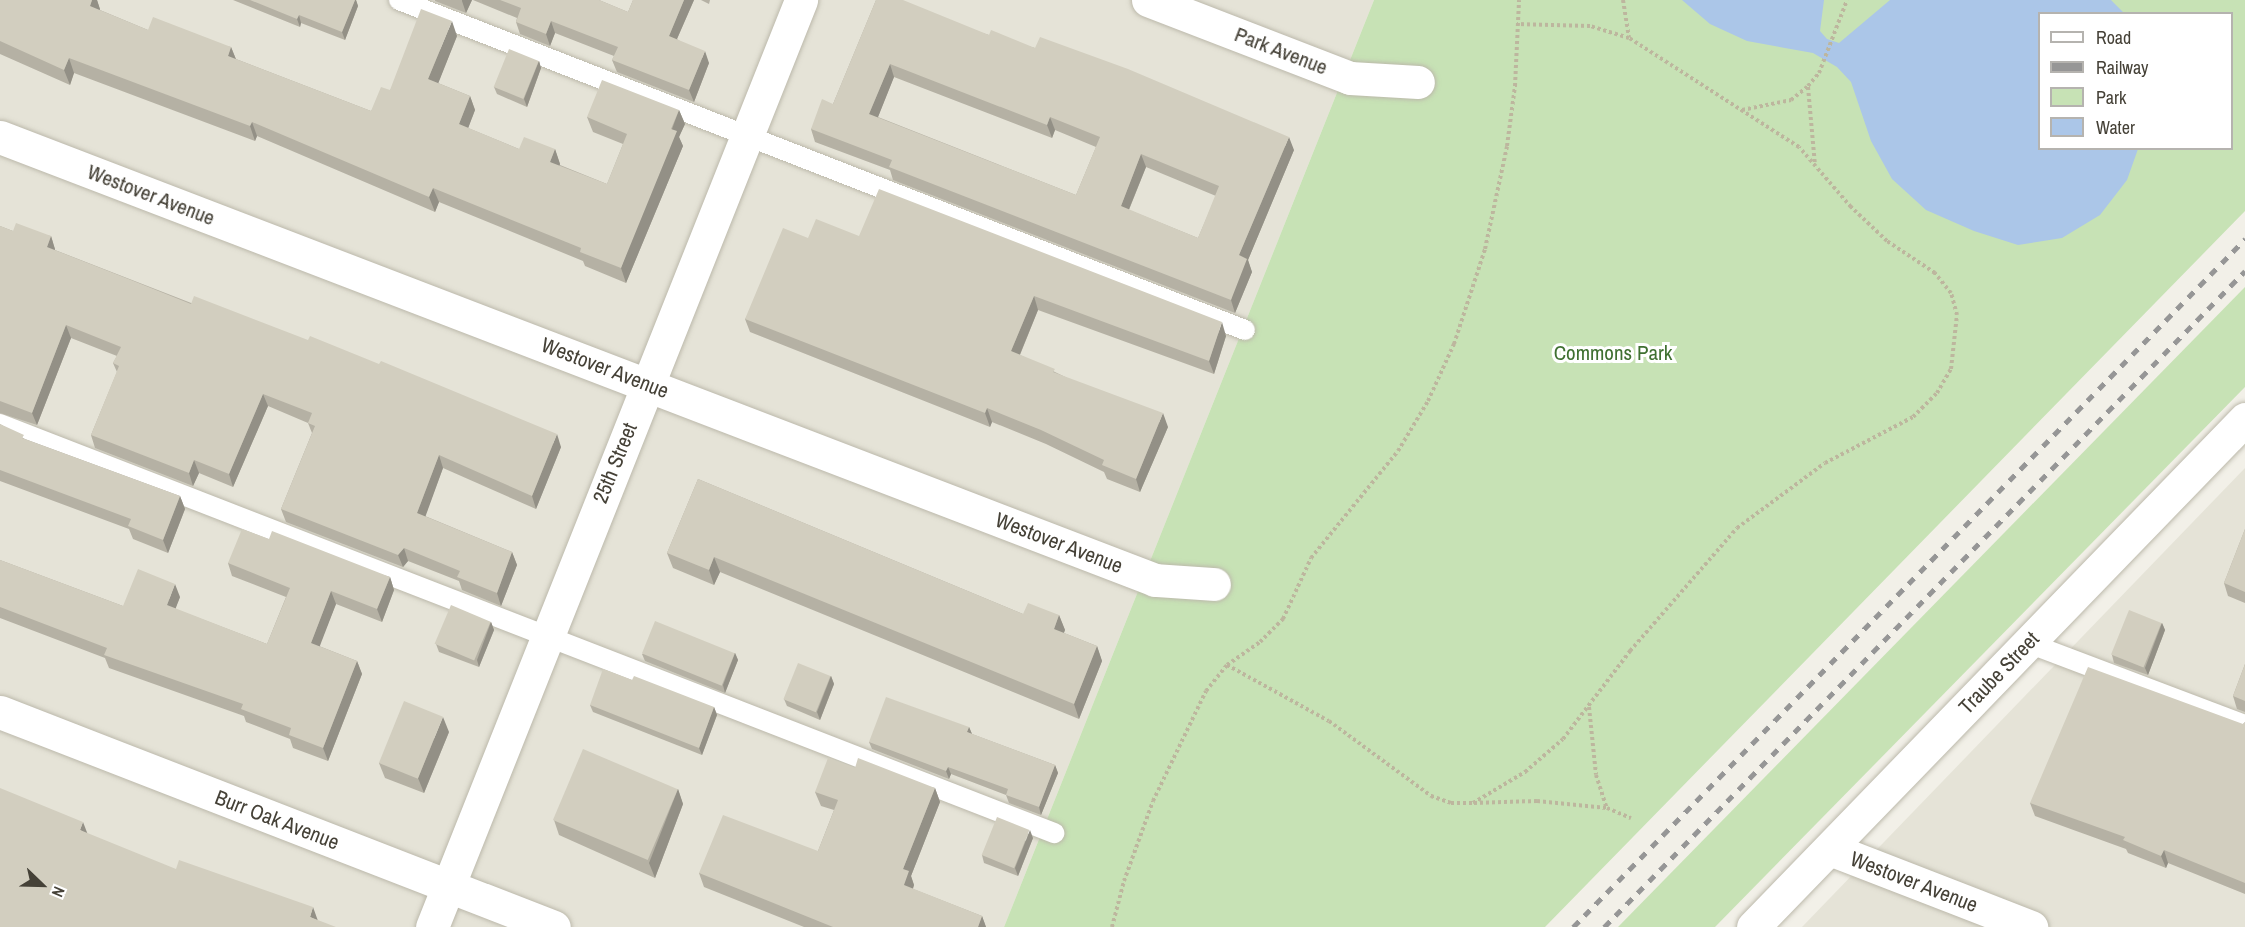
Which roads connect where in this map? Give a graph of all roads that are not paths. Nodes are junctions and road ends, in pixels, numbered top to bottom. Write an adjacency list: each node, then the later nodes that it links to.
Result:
1 (399, 0): 5 (lane)
2 (801, 0): 5 (street, 25th Street)
3 (1148, 0): 4 (street, Park Avenue)
4 (1418, 82)
5 (746, 136): 7 (lane); 8 (street, 25th Street)
6 (0, 137): 8 (street, Westover Avenue)
7 (1245, 330)
8 (647, 384): 11 (street, Westover Avenue); 12 (street, 25th Street)
9 (0, 424): 12 (lane)
10 (2243, 425): 13 (street, Traube Street)
11 (1214, 584)
12 (547, 637): 16 (lane); 18 (street, 25th Street)
13 (2028, 643): 15 (lane); 17 (street, Traube Street)
14 (0, 712): 18 (street, Burr Oak Avenue)
15 (2245, 725)
16 (1054, 833)
17 (1830, 849): 21 (street, Traube Street); 22 (street, Westover Avenue)
18 (448, 887): 19 (street, 25th Street); 20 (street, Burr Oak Avenue)
19 (432, 927)
20 (554, 927)
21 (1753, 927)
22 (2031, 927)

